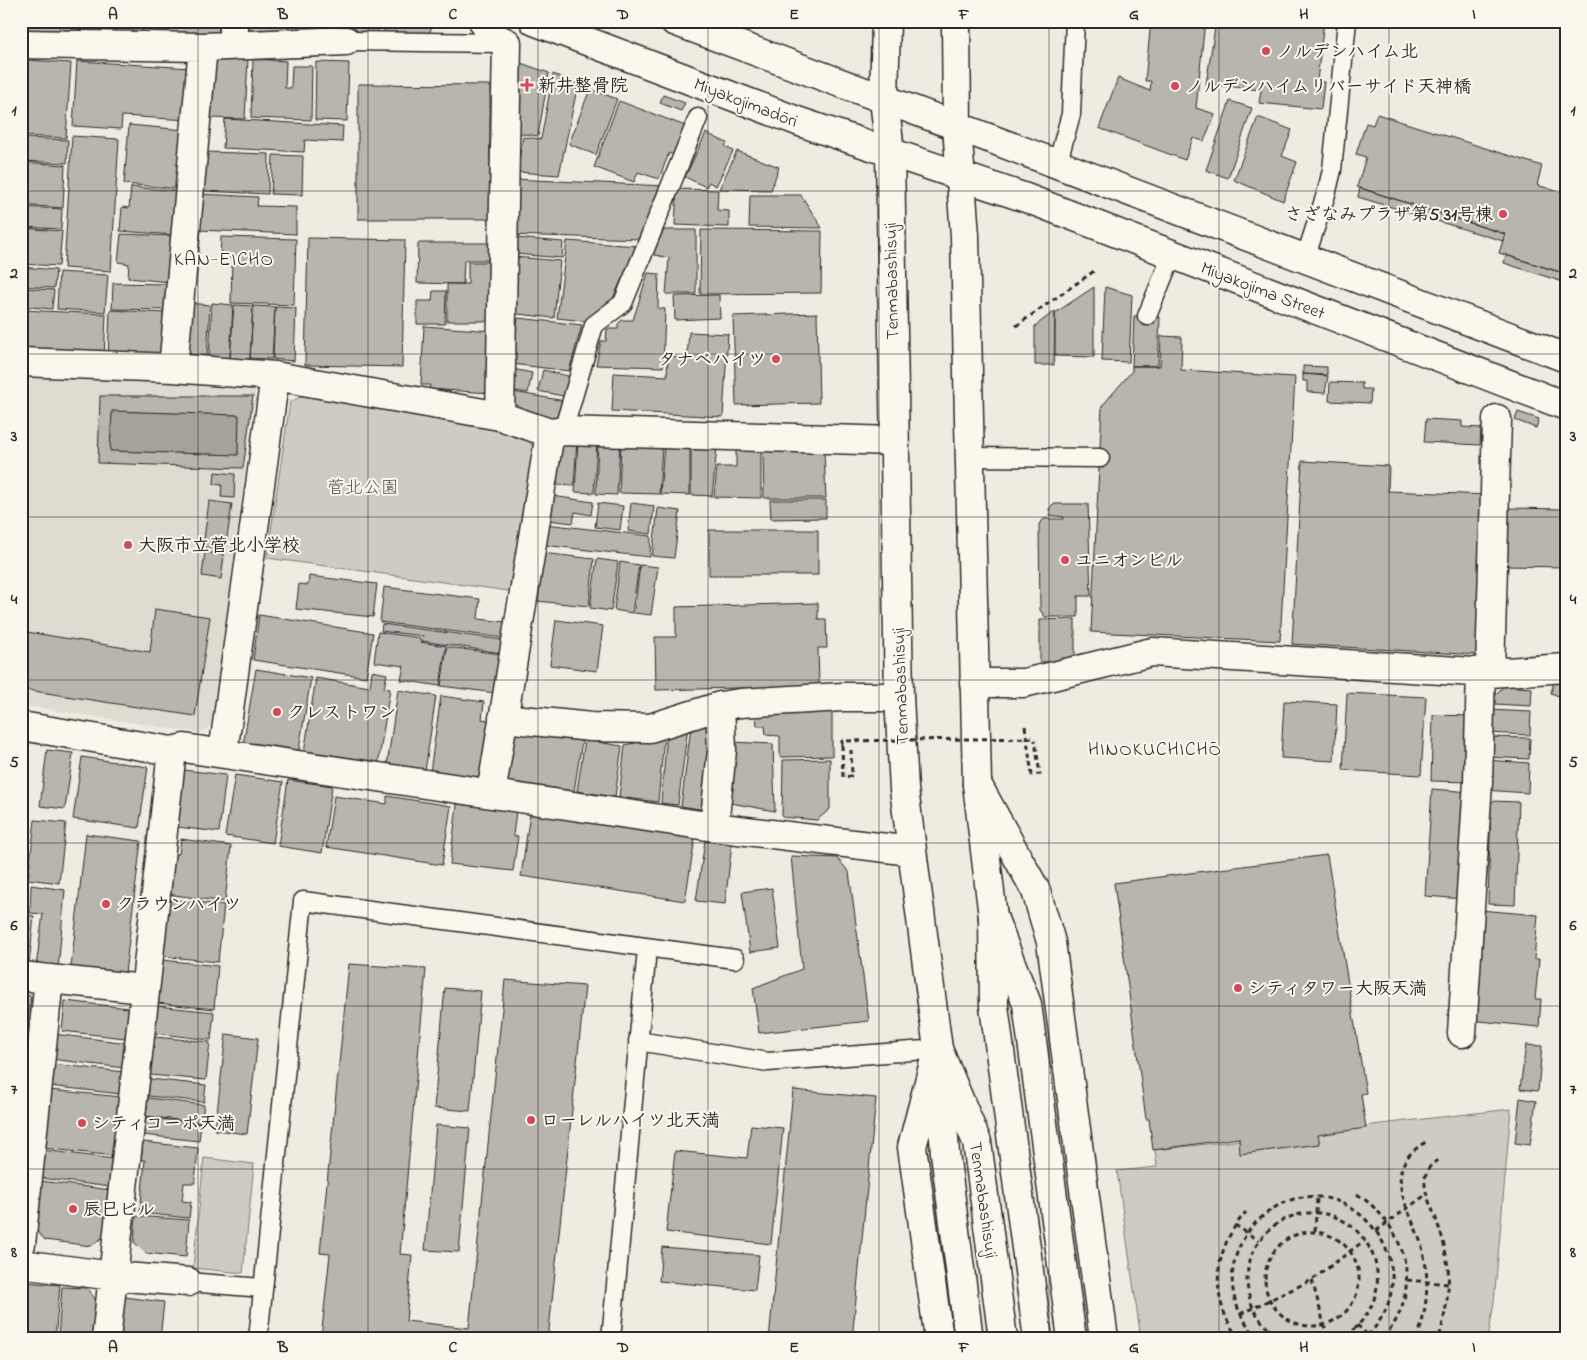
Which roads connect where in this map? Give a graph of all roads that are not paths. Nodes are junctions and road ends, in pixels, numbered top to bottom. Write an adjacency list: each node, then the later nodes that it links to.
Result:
1 (483, 21): 10 (main road)
2 (534, 21): 16 (main road, Miyakojimadōri)
3 (674, 21): 13 (main road)
4 (886, 21): 13 (main road, Tenmabashisuji)
5 (956, 21): 15 (main road, Tenmabashisuji)
6 (1075, 21): 17 (lane)
7 (1347, 21): 20 (lane)
8 (234, 33): 9 (main road); 12 (main road)
9 (346, 41): 10 (lane)
10 (507, 43): 27 (main road)
11 (21, 44): 12 (main road)
12 (203, 47): 24 (main road)
13 (884, 99): 15 (main road); 16 (main road, Tenmabashisuji)
14 (698, 118): 29 (lane)
15 (957, 126): 17 (main road); 18 (main road, Tenmabashisuji)
16 (890, 152): 18 (main road, Miyakojimadōri); 30 (main road, Tenmabashisuji)
17 (1057, 165): 20 (main road)
18 (960, 177): 19 (main road, Miyakojima Street); 31 (main road, Tenmabashisuji)
19 (1172, 255): 21 (lane); 26 (main road, Miyakojima Street)
20 (1305, 259): 22 (main road)
21 (1147, 316)
22 (1566, 358)
23 (21, 362): 24 (main road)
24 (173, 368): 25 (main road)
25 (275, 376): 27 (main road); 41 (main road)
26 (1566, 406)
27 (500, 416): 29 (main road)
28 (1497, 419): 34 (main road)
29 (557, 432): 30 (main road); 38 (main road)
30 (894, 441): 36 (main road, Tenmabashisuji)
31 (970, 458): 32 (lane); 35 (main road, Tenmabashisuji)
32 (1100, 458)
33 (1566, 668): 34 (main road)
34 (1486, 672): 35 (main road); 52 (main road)
35 (974, 683): 42 (main road, Tenmabashisuji)
36 (899, 697): 37 (main road); 45 (main road, Tenmabashisuji)
37 (720, 706): 38 (main road); 44 (main road)
38 (503, 718): 43 (main road)
39 (21, 726): 40 (main road)
40 (172, 750): 41 (main road); 51 (main road)
41 (223, 753): 43 (main road)
42 (977, 784): 46 (main road, Tenmabashisuji); 68 (main road)
43 (491, 794): 44 (main road)
44 (714, 827): 45 (main road)
45 (911, 852): 54 (main road, Tenmabashisuji)
46 (992, 917): 66 (main road, Tenmabashisuji); 67 (main road)
47 (647, 949): 48 (lane); 53 (lane); 59 (lane)
48 (735, 959)
49 (21, 976): 50 (main road)
50 (49, 979): 51 (main road); 55 (main road)
51 (144, 989): 57 (main road)
52 (1462, 1033)
53 (638, 1041): 54 (lane); 62 (lane)
54 (938, 1049): 63 (main road); 64 (main road); 65 (main road, Tenmabashisuji)
55 (21, 1244)
56 (21, 1264): 57 (main road)
57 (113, 1276): 58 (main road); 60 (main road)
58 (188, 1282): 59 (lane)
59 (263, 1288): 61 (lane)
60 (106, 1339)
61 (258, 1339)
62 (611, 1339)
63 (939, 1339)
64 (969, 1339)
65 (1003, 1339)
66 (1038, 1339)
67 (1072, 1339)
68 (1104, 1339)

